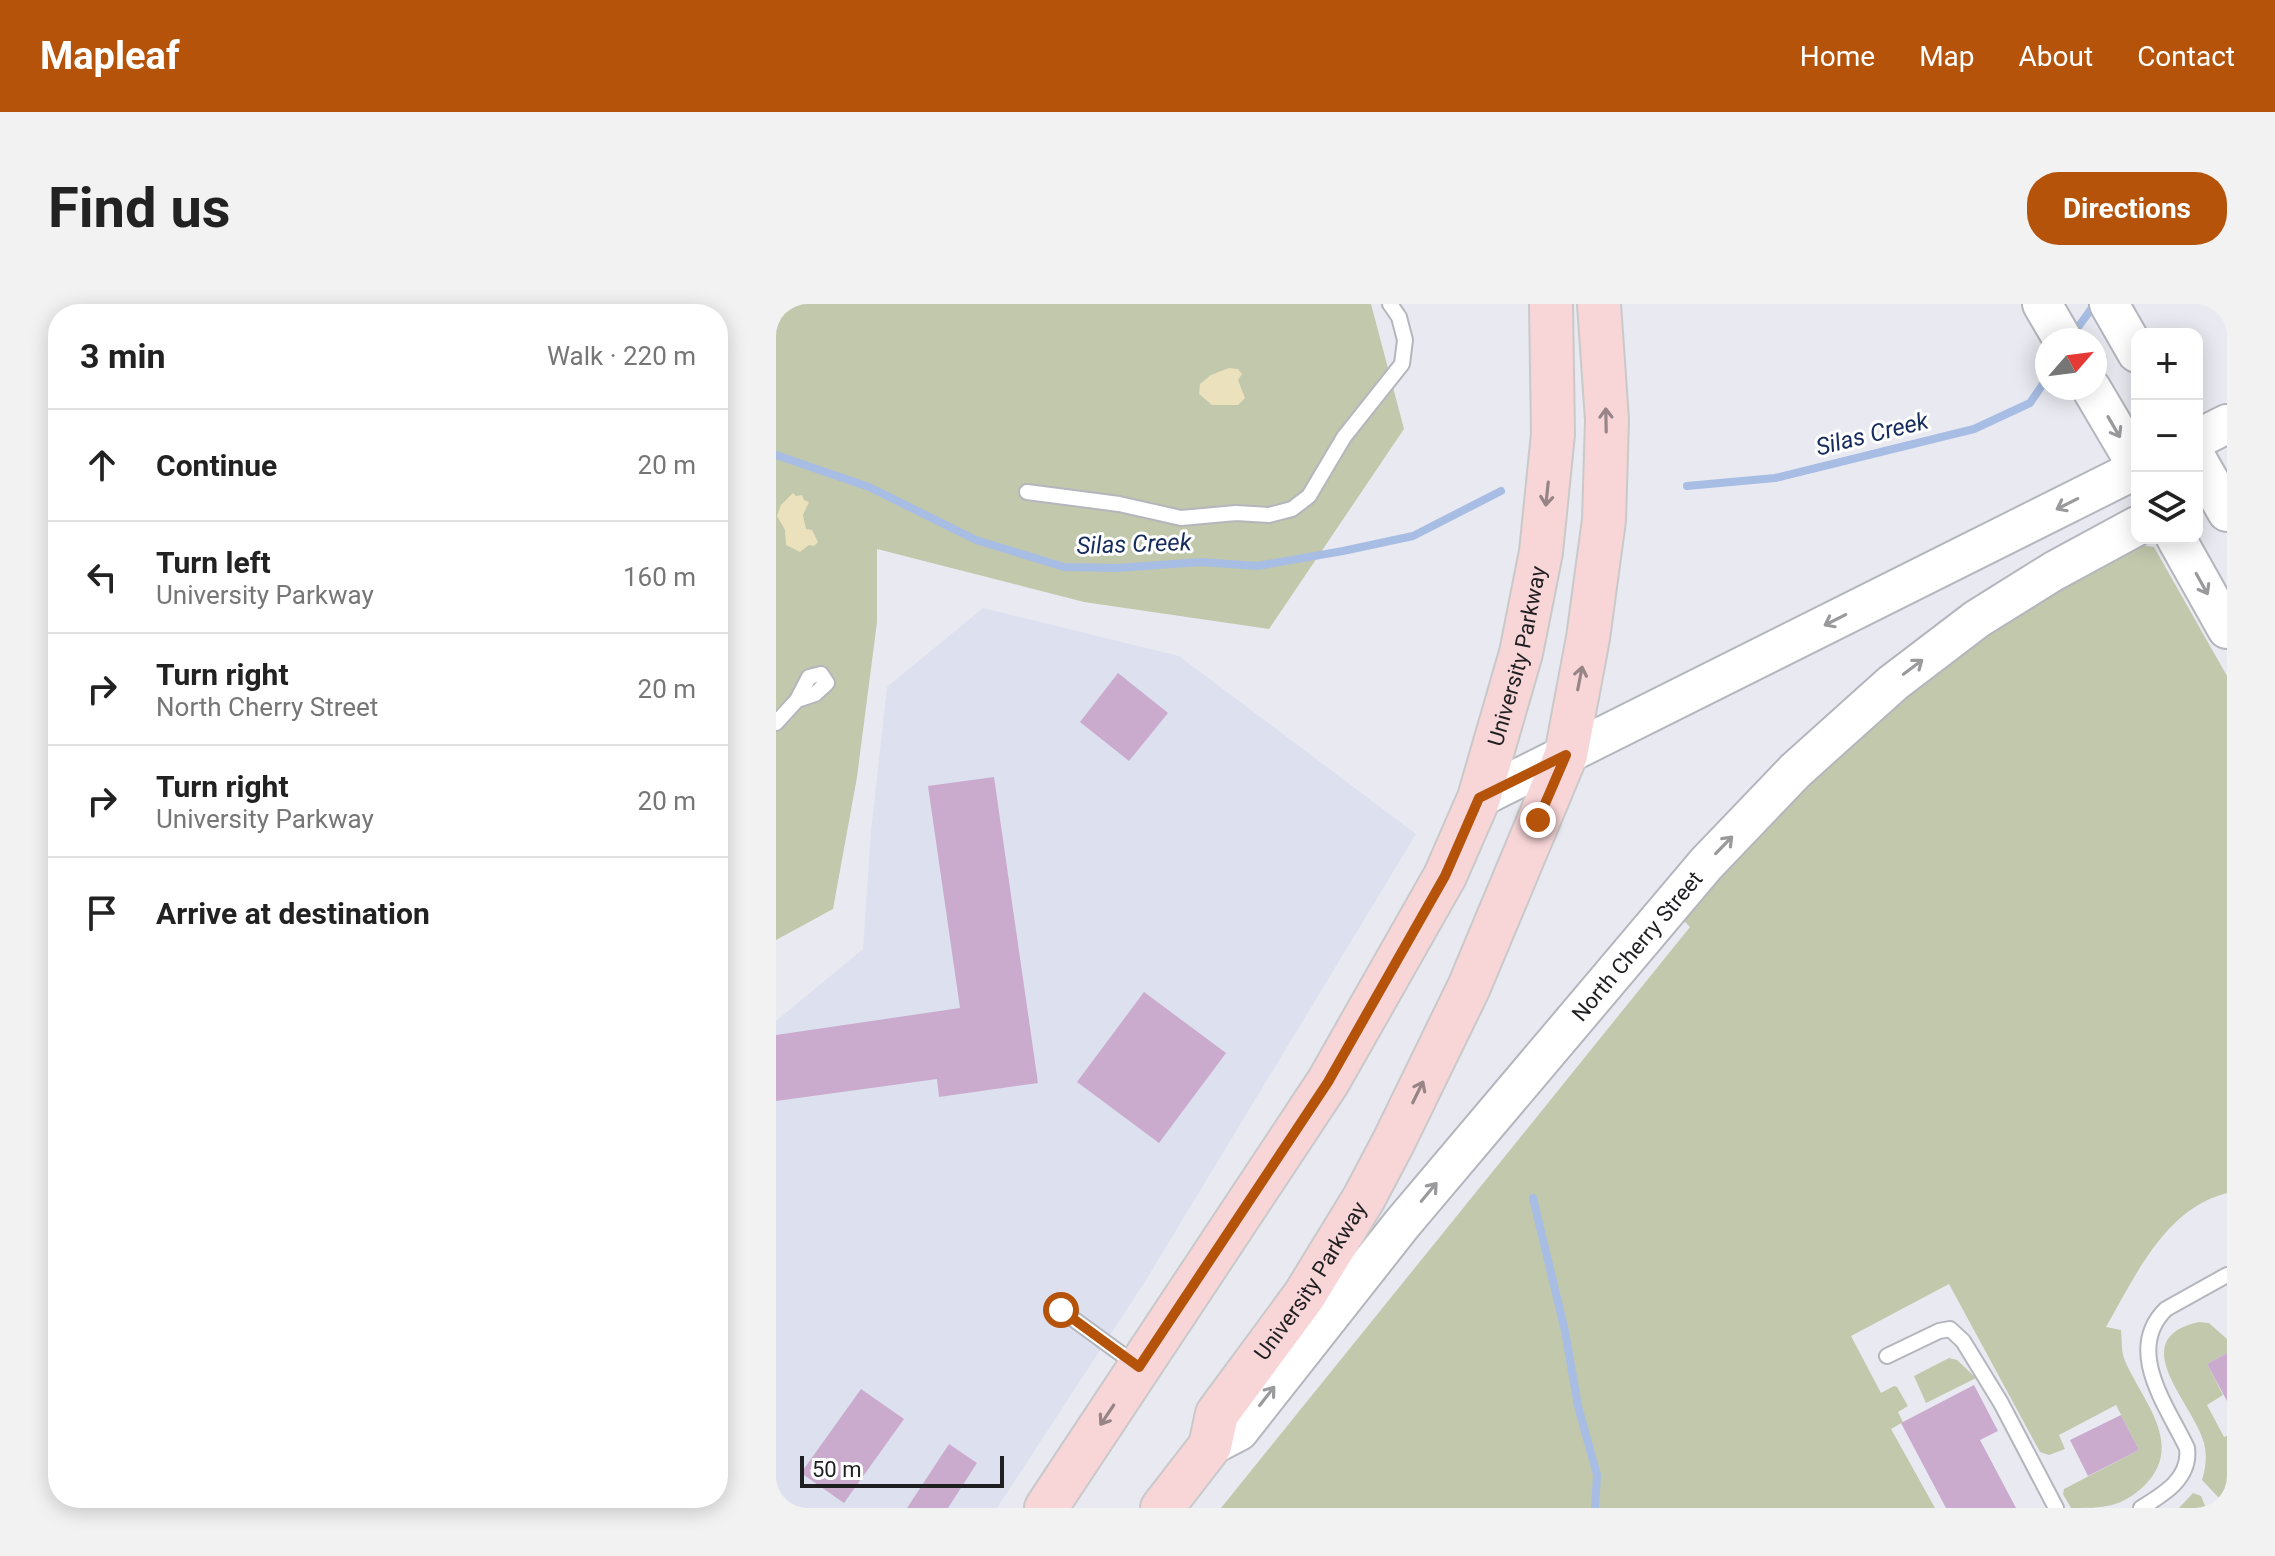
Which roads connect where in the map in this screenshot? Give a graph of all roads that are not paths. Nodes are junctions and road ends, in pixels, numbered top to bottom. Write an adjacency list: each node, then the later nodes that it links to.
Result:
1 (1390, 304): 13 (lane)
2 (1551, 304): 20 (main road, University Parkway, one-way to 20)
3 (1599, 304): 19 (main road, University Parkway, one-way to 3)
4 (2042, 304): 6 (main road)
5 (2109, 304): 7 (main road)
6 (2056, 328)
7 (2131, 342)
8 (2098, 400): 11 (main road, one-way to 11)
9 (2227, 424): 10 (main road)
10 (2203, 436)
11 (2131, 457)
12 (2131, 470): 19 (main road, one-way to 19)
13 (1027, 492)
14 (2131, 529): 25 (main road, North Cherry Street, one-way to 14)
15 (2179, 544): 16 (main road, one-way to 16)
16 (2227, 629)
17 (797, 700): 18 (lane)
18 (776, 723)
19 (1566, 755): 20 (main road); 25 (main road, University Parkway, one-way to 19)
20 (1479, 798): 24 (main road, University Parkway)
21 (2227, 1275): 29 (lane)
22 (1061, 1310): 24 (lane)
23 (1887, 1356): 28 (lane)
24 (1139, 1367): 26 (main road, University Parkway, one-way to 26)
25 (1210, 1446): 27 (main road, University Parkway)
26 (1046, 1508)
27 (1162, 1508)
28 (2056, 1508)
29 (2141, 1508)

